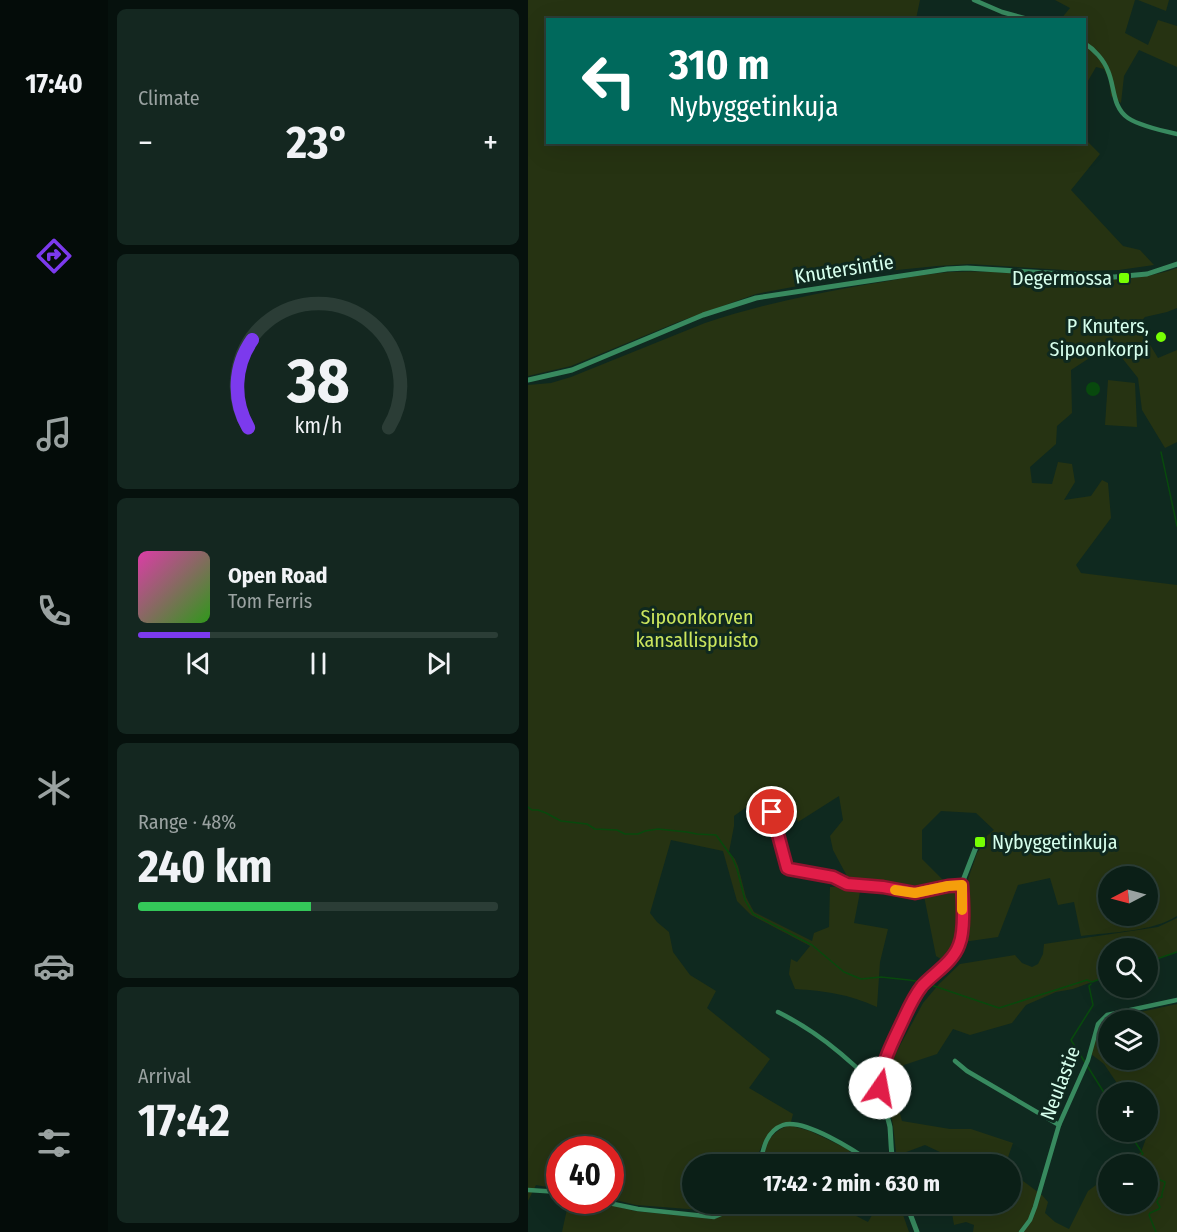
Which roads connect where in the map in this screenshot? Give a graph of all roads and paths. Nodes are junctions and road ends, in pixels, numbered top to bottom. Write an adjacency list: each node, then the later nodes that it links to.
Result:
1 (974, 0): 2 (street)
2 (1024, 18)
3 (1086, 45): 4 (street)
4 (1177, 134)
5 (1177, 264): 6 (street, Knutersintie)
6 (528, 380)
7 (772, 812): 9 (street)
8 (976, 847): 9 (street)
9 (962, 885): 13 (street)
10 (1177, 1000): 14 (street, Neulastie)
11 (778, 1012): 13 (street)
12 (955, 1061): 14 (street)
13 (880, 1086): 17 (street)
14 (1059, 1125): 26 (street, Neulastie)
15 (762, 1154): 16 (street)
16 (859, 1154)
17 (891, 1154)
18 (528, 1190): 19 (street)
19 (546, 1191)
20 (624, 1206): 21 (street)
21 (682, 1213)
22 (693, 1214): 23 (street)
23 (720, 1214)
24 (910, 1214): 25 (street)
25 (917, 1232)
26 (1022, 1232)

